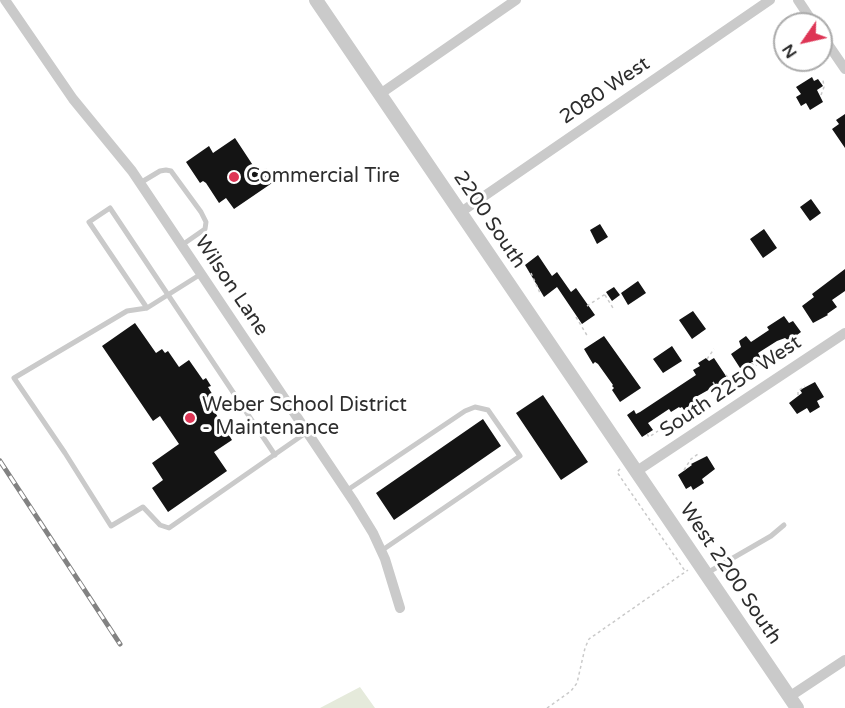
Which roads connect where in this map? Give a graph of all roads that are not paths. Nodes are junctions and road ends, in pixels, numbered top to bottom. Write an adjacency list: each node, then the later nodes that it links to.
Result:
1 (5, 0): 8 (street, Wilson Lane)
2 (316, 0): 7 (street, 2200 South)
3 (516, 0): 7 (street)
4 (770, 0): 9 (street, 2080 West)
5 (833, 52): 6 (street)
6 (845, 69)
7 (380, 94): 9 (street, 2200 South)
8 (140, 183): 10 (street, Wilson Lane); 10 (lane)
9 (461, 212): 17 (street, 2200 South)
10 (182, 245): 11 (street, Wilson Lane)
11 (201, 274): 12 (lane); 15 (street, Wilson Lane)
12 (168, 294): 13 (lane); 13 (lane); 16 (lane)
13 (147, 308): 16 (lane)
14 (845, 333): 17 (street, South 2250 West)
15 (307, 432): 16 (lane); 18 (street, Wilson Lane)
16 (275, 455)
17 (631, 466): 21 (street, West 2200 South)
18 (346, 491): 20 (street, Wilson Lane); 20 (lane)
19 (784, 525): 21 (lane)
20 (381, 551): 22 (street, Wilson Lane)
21 (706, 574): 24 (street, West 2200 South)
22 (400, 608)
23 (845, 660): 24 (street)
24 (793, 702)

